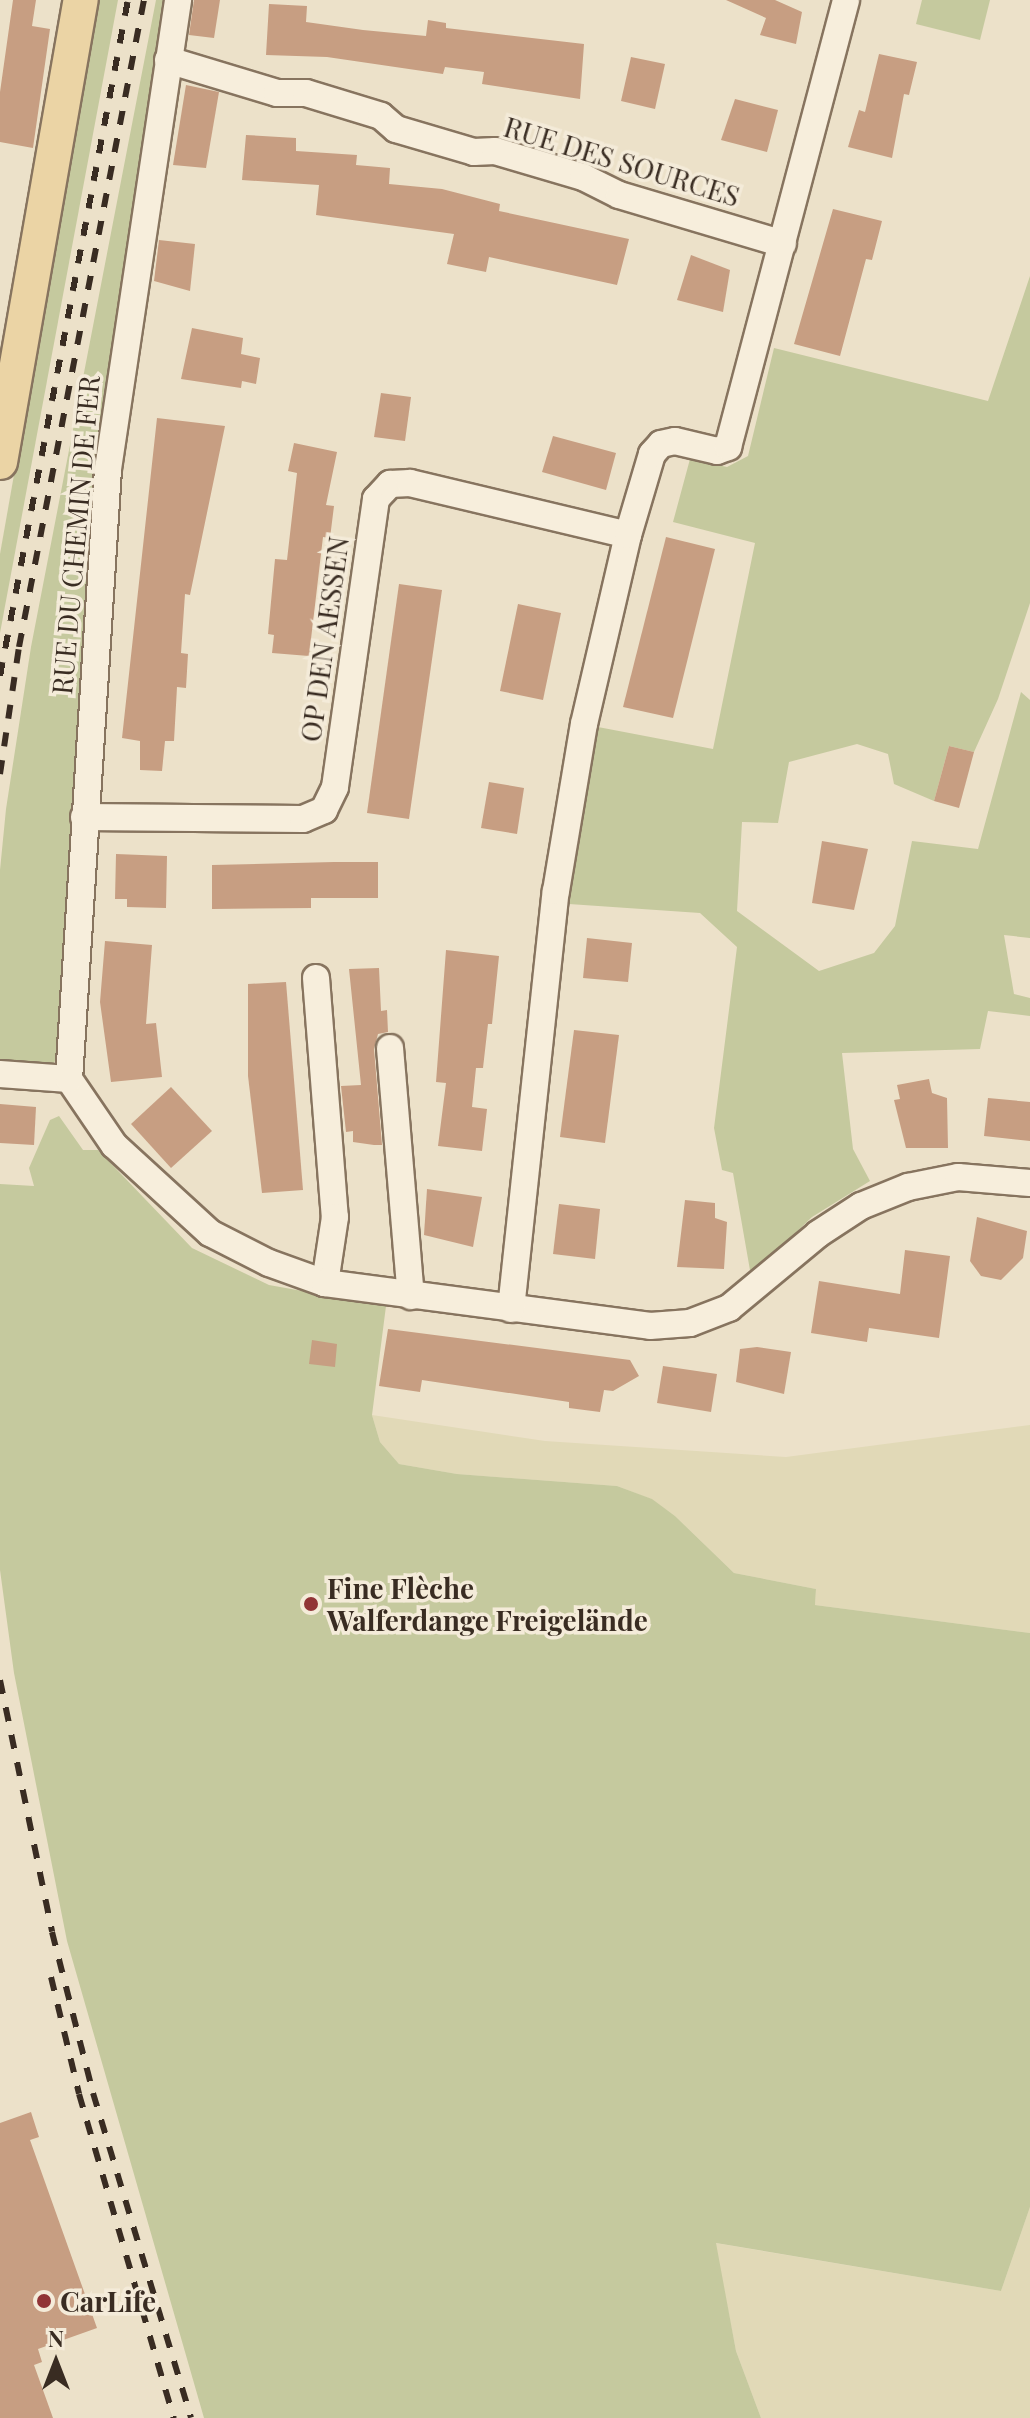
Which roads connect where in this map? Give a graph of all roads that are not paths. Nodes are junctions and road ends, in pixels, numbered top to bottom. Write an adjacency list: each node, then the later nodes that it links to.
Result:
1 (81, 0): 6 (main road)
2 (178, 0): 4 (street, RUE DU CHEMIN DE FER)
3 (846, 0): 5 (street)
4 (168, 60): 5 (street, RUE DES SOURCES); 8 (street, RUE DU CHEMIN DE FER)
5 (783, 244): 7 (street)
6 (0, 462)
7 (628, 535): 8 (street, OP DEN AESSEN); 16 (street)
8 (84, 817): 12 (street, RUE DU CHEMIN DE FER)
9 (316, 978): 14 (street)
10 (390, 1048): 15 (street)
11 (0, 1074): 12 (street)
12 (69, 1079): 14 (street)
13 (1030, 1183): 16 (street)
14 (325, 1283): 15 (street)
15 (411, 1296): 16 (street)
16 (511, 1309)

